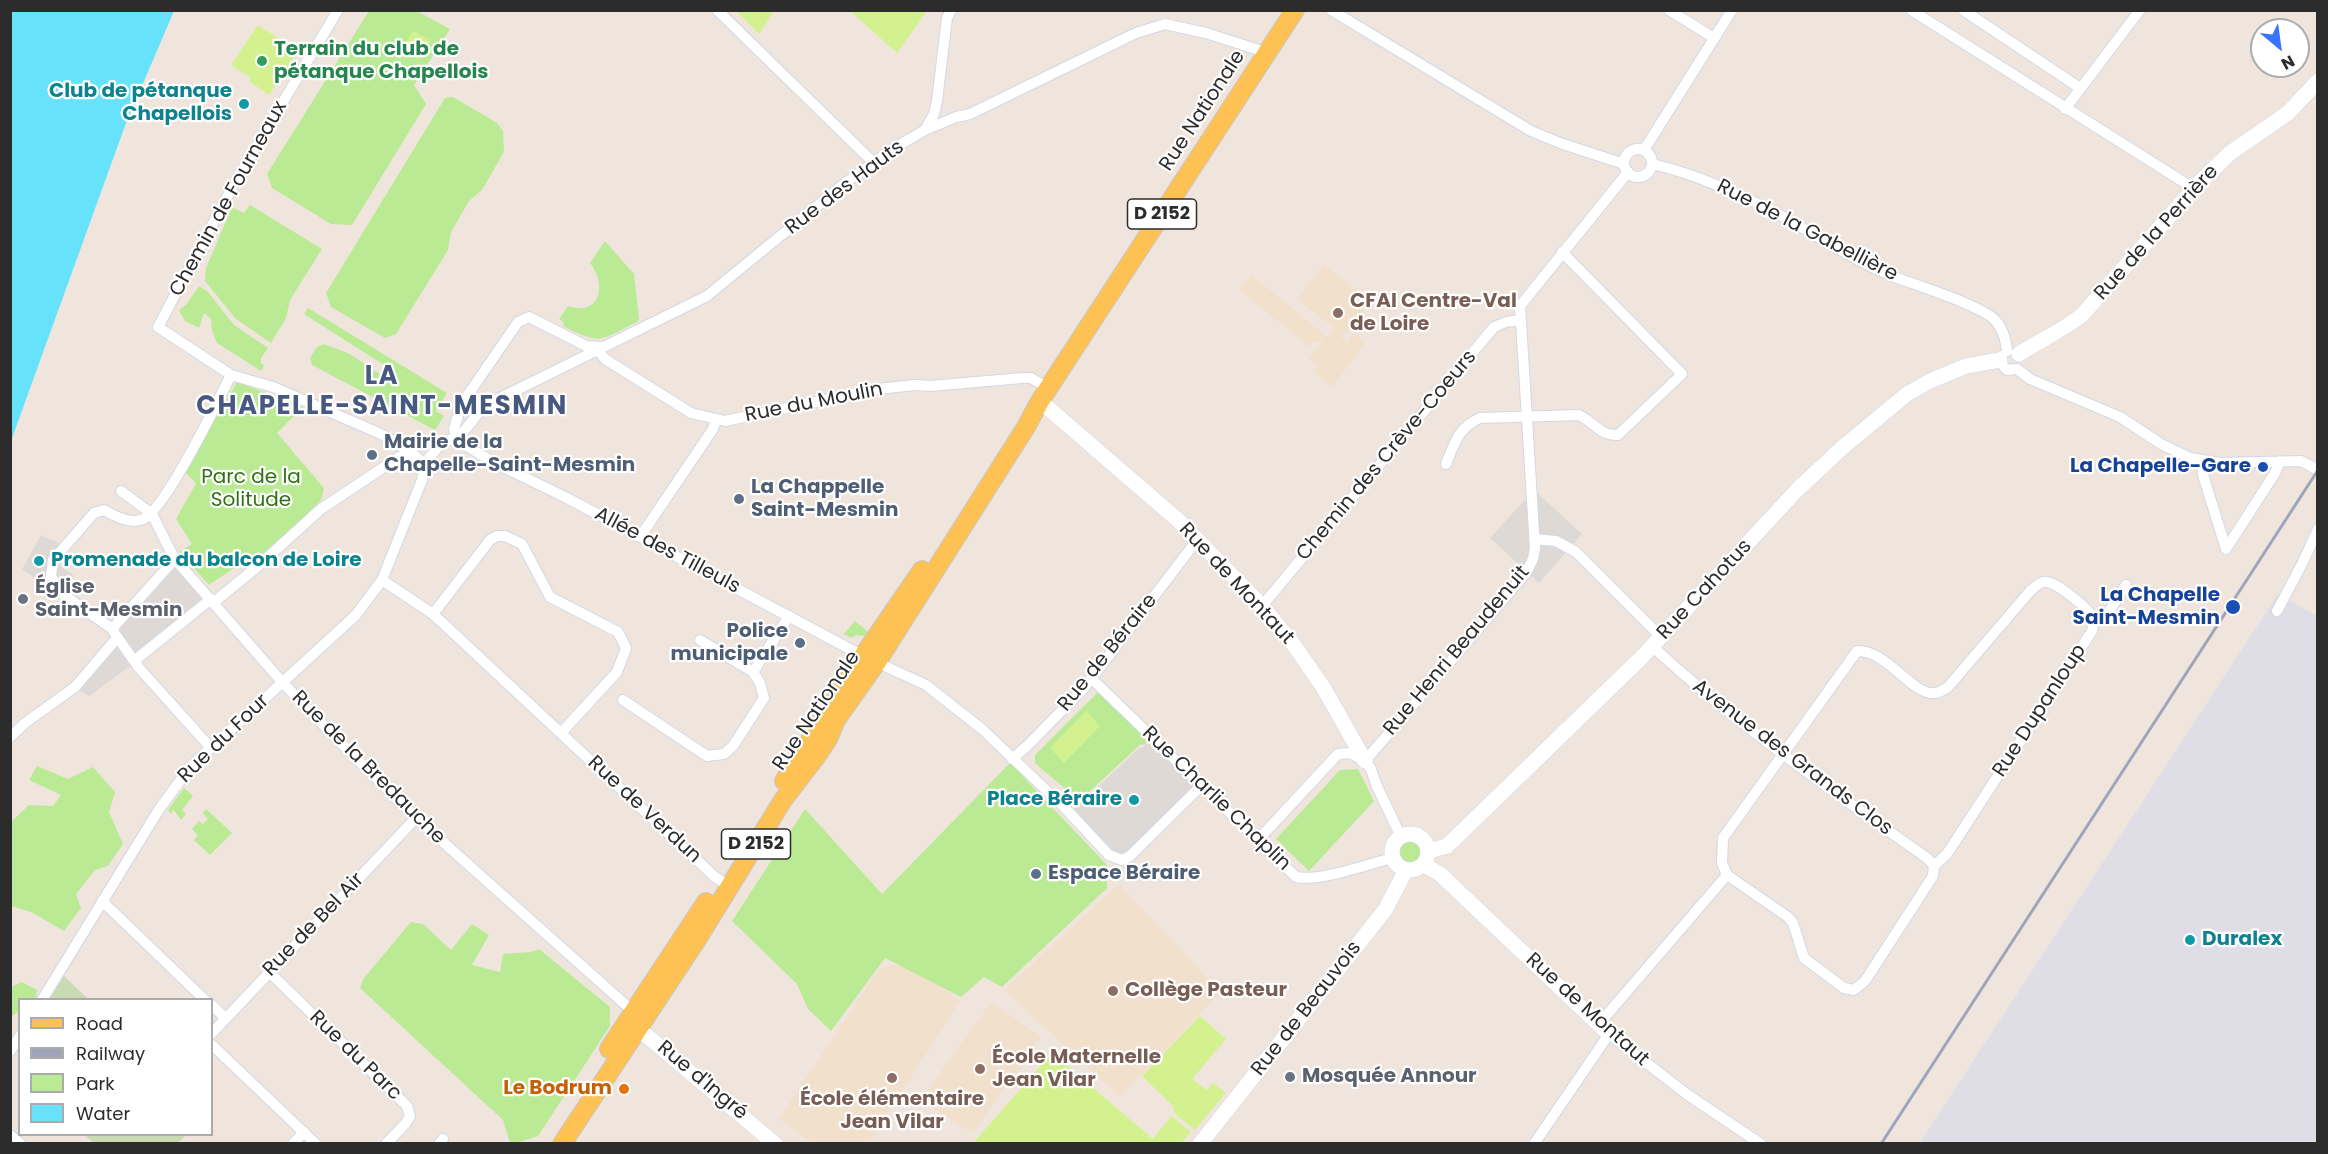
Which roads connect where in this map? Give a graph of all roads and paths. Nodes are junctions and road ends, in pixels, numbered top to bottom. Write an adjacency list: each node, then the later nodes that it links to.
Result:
1 (338, 10): 30 (street, Chemin de Fourneaux)
2 (717, 10): 20 (street)
3 (951, 10): 18 (street)
4 (1295, 10): 14 (main road, Rue Nationale / D 2152)
5 (1331, 10): 22 (street)
6 (1669, 10): 13 (street)
7 (1732, 10): 13 (street)
8 (1911, 10): 12 (street)
9 (1934, 10): 12 (street)
10 (1963, 10): 16 (street)
11 (2140, 10): 16 (street)
12 (1927, 21): 17 (street)
13 (1714, 38): 19 (street)
14 (1268, 53): 18 (street, Rue des Hauts); 31 (main road, Rue Nationale / D 2152)
15 (2318, 81): 23 (street, Rue de la Perrière)
16 (2080, 88): 17 (street)
17 (2065, 109): 23 (street)
18 (925, 130): 20 (street, Rue des Hauts)
19 (1644, 150): 21 (street); 22 (street)
20 (874, 163): 27 (street, Rue des Hauts)
21 (1652, 164): 22 (street); 28 (street, Rue de la Gabellière)
22 (1626, 168): 24 (street)
23 (2193, 188): 28 (street, Rue de la Perrière)
24 (1562, 252): 25 (street); 32 (street)
25 (1520, 320): 32 (street, Rue Henri Beaudenuit); 51 (street, Chemin des Crève-Coeurs)
26 (571, 339): 27 (street); 29 (street); 34 (street)
27 (601, 348): 29 (street, Rue des Hauts); 33 (street, Rue du Moulin)
28 (2011, 358): 36 (street); 58 (street, Rue Cahotus)
29 (575, 361): 34 (street, Rue des Hauts)
30 (231, 375): 35 (street); 42 (street)
31 (1044, 395): 33 (street, Rue du Moulin); 46 (street, Rue de Montaut); 59 (main road, Rue Nationale / D 2152)
32 (1527, 417): 39 (street); 45 (street, Rue Henri Beaudenuit)
33 (716, 420): 44 (street)
34 (456, 440): 38 (street, Rue du Four); 44 (street, Allée des Tilleuls)
35 (411, 452): 38 (street); 50 (street)
36 (2202, 461): 37 (street); 37 (street)
37 (2280, 461): 40 (street)
38 (424, 464): 48 (street, Rue du Four)
39 (1446, 464)
40 (2315, 469)
41 (121, 491): 42 (street, Rue de la Bredauche)
42 (152, 514): 47 (street, Rue de la Bredauche); 56 (street)
43 (2318, 529): 52 (street)
44 (640, 537): 54 (street, Allée des Tilleuls)
45 (1534, 539): 58 (street, Avenue des Grands Clos); 70 (street, Rue Henri Beaudenuit)
46 (1197, 540): 51 (street, Rue de Montaut); 62 (street, Rue de Béraire)
47 (175, 559): 50 (street, Rue de la Bredauche); 56 (street)
48 (382, 580): 53 (street, Rue de Verdun); 63 (street, Rue du Four)
49 (2126, 585): 55 (street)
50 (212, 600): 60 (street); 63 (street, Rue de la Bredauche)
51 (1262, 606): 70 (street, Rue de Montaut)
52 (2277, 611)
53 (433, 614): 65 (street, Rue de Verdun); 65 (street)
54 (789, 616): 59 (street, Allée des Tilleuls); 61 (street)
55 (2094, 618): 68 (street); 77 (street, Rue Dupanloup)
56 (113, 632): 60 (street); 66 (street)
57 (700, 640): 61 (street)
58 (1657, 642): 68 (street, Avenue des Grands Clos); 76 (street, Rue Cahotus)
59 (870, 659): 69 (street); 80 (main road, Rue Nationale / D 2152)
60 (136, 662): 67 (street)
61 (753, 672): 64 (street)
62 (1091, 678): 69 (street, Rue de Béraire); 71 (street, Rue Charlie Chaplin)
63 (283, 683): 67 (street, Rue du Four); 72 (street, Rue de la Bredauche)
64 (623, 700)
65 (561, 733): 80 (street, Rue de Verdun)
66 (10, 737)
67 (210, 747): 81 (street, Rue du Four)
68 (1783, 753): 77 (street, Avenue des Grands Clos); 79 (street)
69 (1011, 759): 71 (street)
70 (1365, 761): 73 (street, Rue de Montaut); 74 (street)
71 (1201, 786): 74 (street, Rue Charlie Chaplin)
72 (416, 818): 82 (street, Rue de Bel Air); 87 (street, Rue de la Bredauche)
73 (1401, 837): 75 (street); 76 (street)
74 (1257, 841): 75 (street, Rue Charlie Chaplin)
75 (1392, 858): 78 (street)
76 (1426, 858): 78 (street); 88 (street, Rue de Montaut)
77 (1934, 866): 79 (street, Rue Dupanloup)
78 (1406, 870): 100 (street, Rue de Beauvois)
79 (1727, 875): 88 (street)
80 (725, 883): 87 (main road, Rue Nationale / D 2152)
81 (102, 902): 83 (street, Rue du Four); 84 (street)
82 (269, 972): 86 (street, Rue de Bel Air); 96 (street, Rue du Parc)
83 (43, 998)
84 (204, 998)
85 (213, 1006): 86 (street)
86 (225, 1018): 89 (street, Rue de Bel Air)
87 (635, 1021): 97 (main road, D 2152); 98 (main road, D 2152); 99 (street, Rue d'Ingré)
88 (1604, 1029): 101 (street); 102 (street, Rue de Montaut)
89 (213, 1032)
90 (213, 1046): 91 (street)
91 (303, 1132): 94 (street); 95 (street)
92 (10, 1135): 93 (street)
93 (21, 1143)
94 (293, 1143)
95 (316, 1143)
96 (386, 1143)
97 (550, 1143)
98 (562, 1143)
99 (775, 1143)
100 (1200, 1143)
101 (1534, 1143)
102 (1761, 1143)

